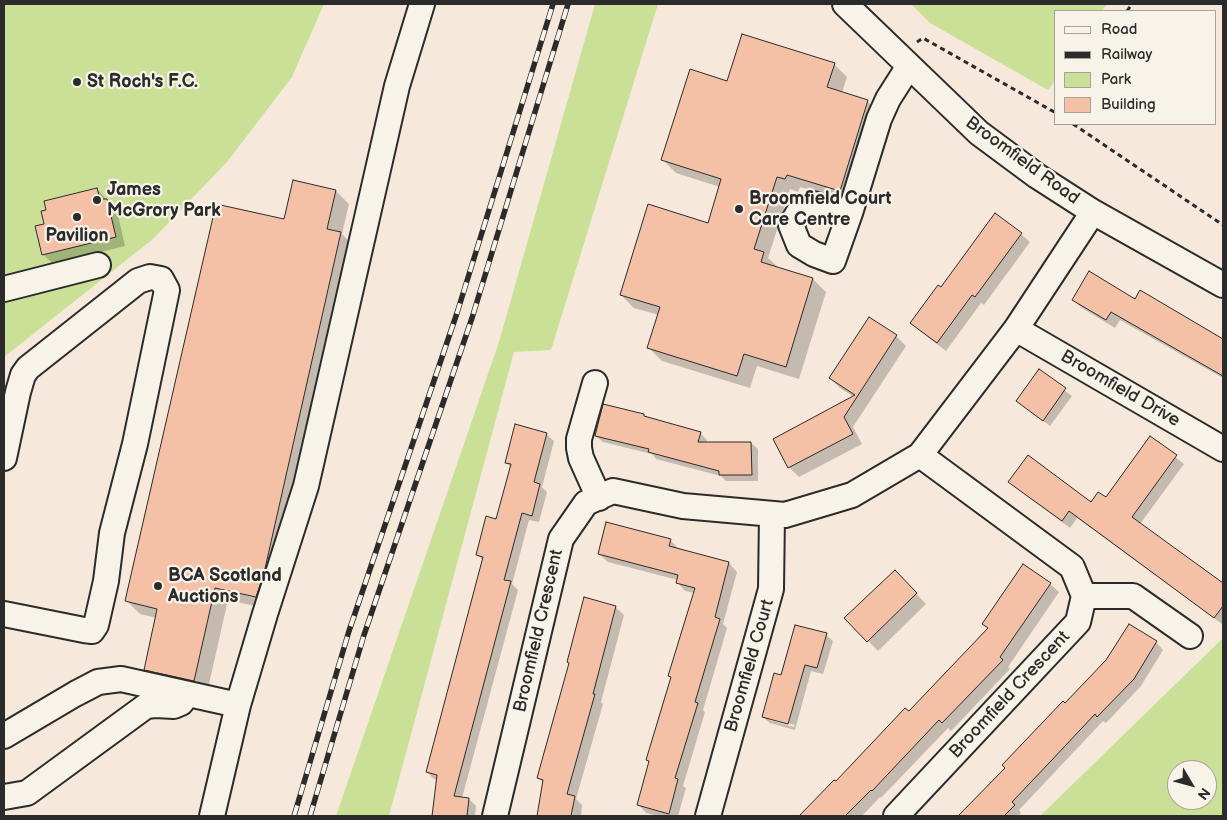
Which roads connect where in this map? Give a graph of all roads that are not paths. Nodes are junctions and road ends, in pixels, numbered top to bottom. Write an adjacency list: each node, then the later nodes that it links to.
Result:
1 (422, 4): 20 (street)
2 (845, 4): 3 (street, Broomfield Road)
3 (904, 60): 4 (street, Broomfield Road); 5 (street)
4 (1093, 212): 7 (street, Broomfield Road); 9 (street, Broomfield Crescent)
5 (850, 213): 5 (street)
6 (98, 265): 8 (street)
7 (1223, 285)
8 (4, 289)
9 (1016, 329): 11 (street, Broomfield Drive); 12 (street, Broomfield Crescent)
10 (595, 384): 14 (street)
11 (1223, 449)
12 (920, 455): 15 (street, Broomfield Crescent); 16 (street)
13 (4, 458): 17 (street)
14 (599, 498): 15 (street, Broomfield Crescent); 24 (street, Broomfield Crescent)
15 (772, 514): 25 (street, Broomfield Court)
16 (1084, 596): 18 (street); 26 (street, Broomfield Crescent)
17 (4, 614)
18 (1190, 636)
19 (187, 694): 20 (street); 21 (street); 22 (street)
20 (238, 706): 23 (street)
21 (4, 736)
22 (4, 796)
23 (212, 816)
24 (495, 816)
25 (708, 816)
26 (896, 816)

